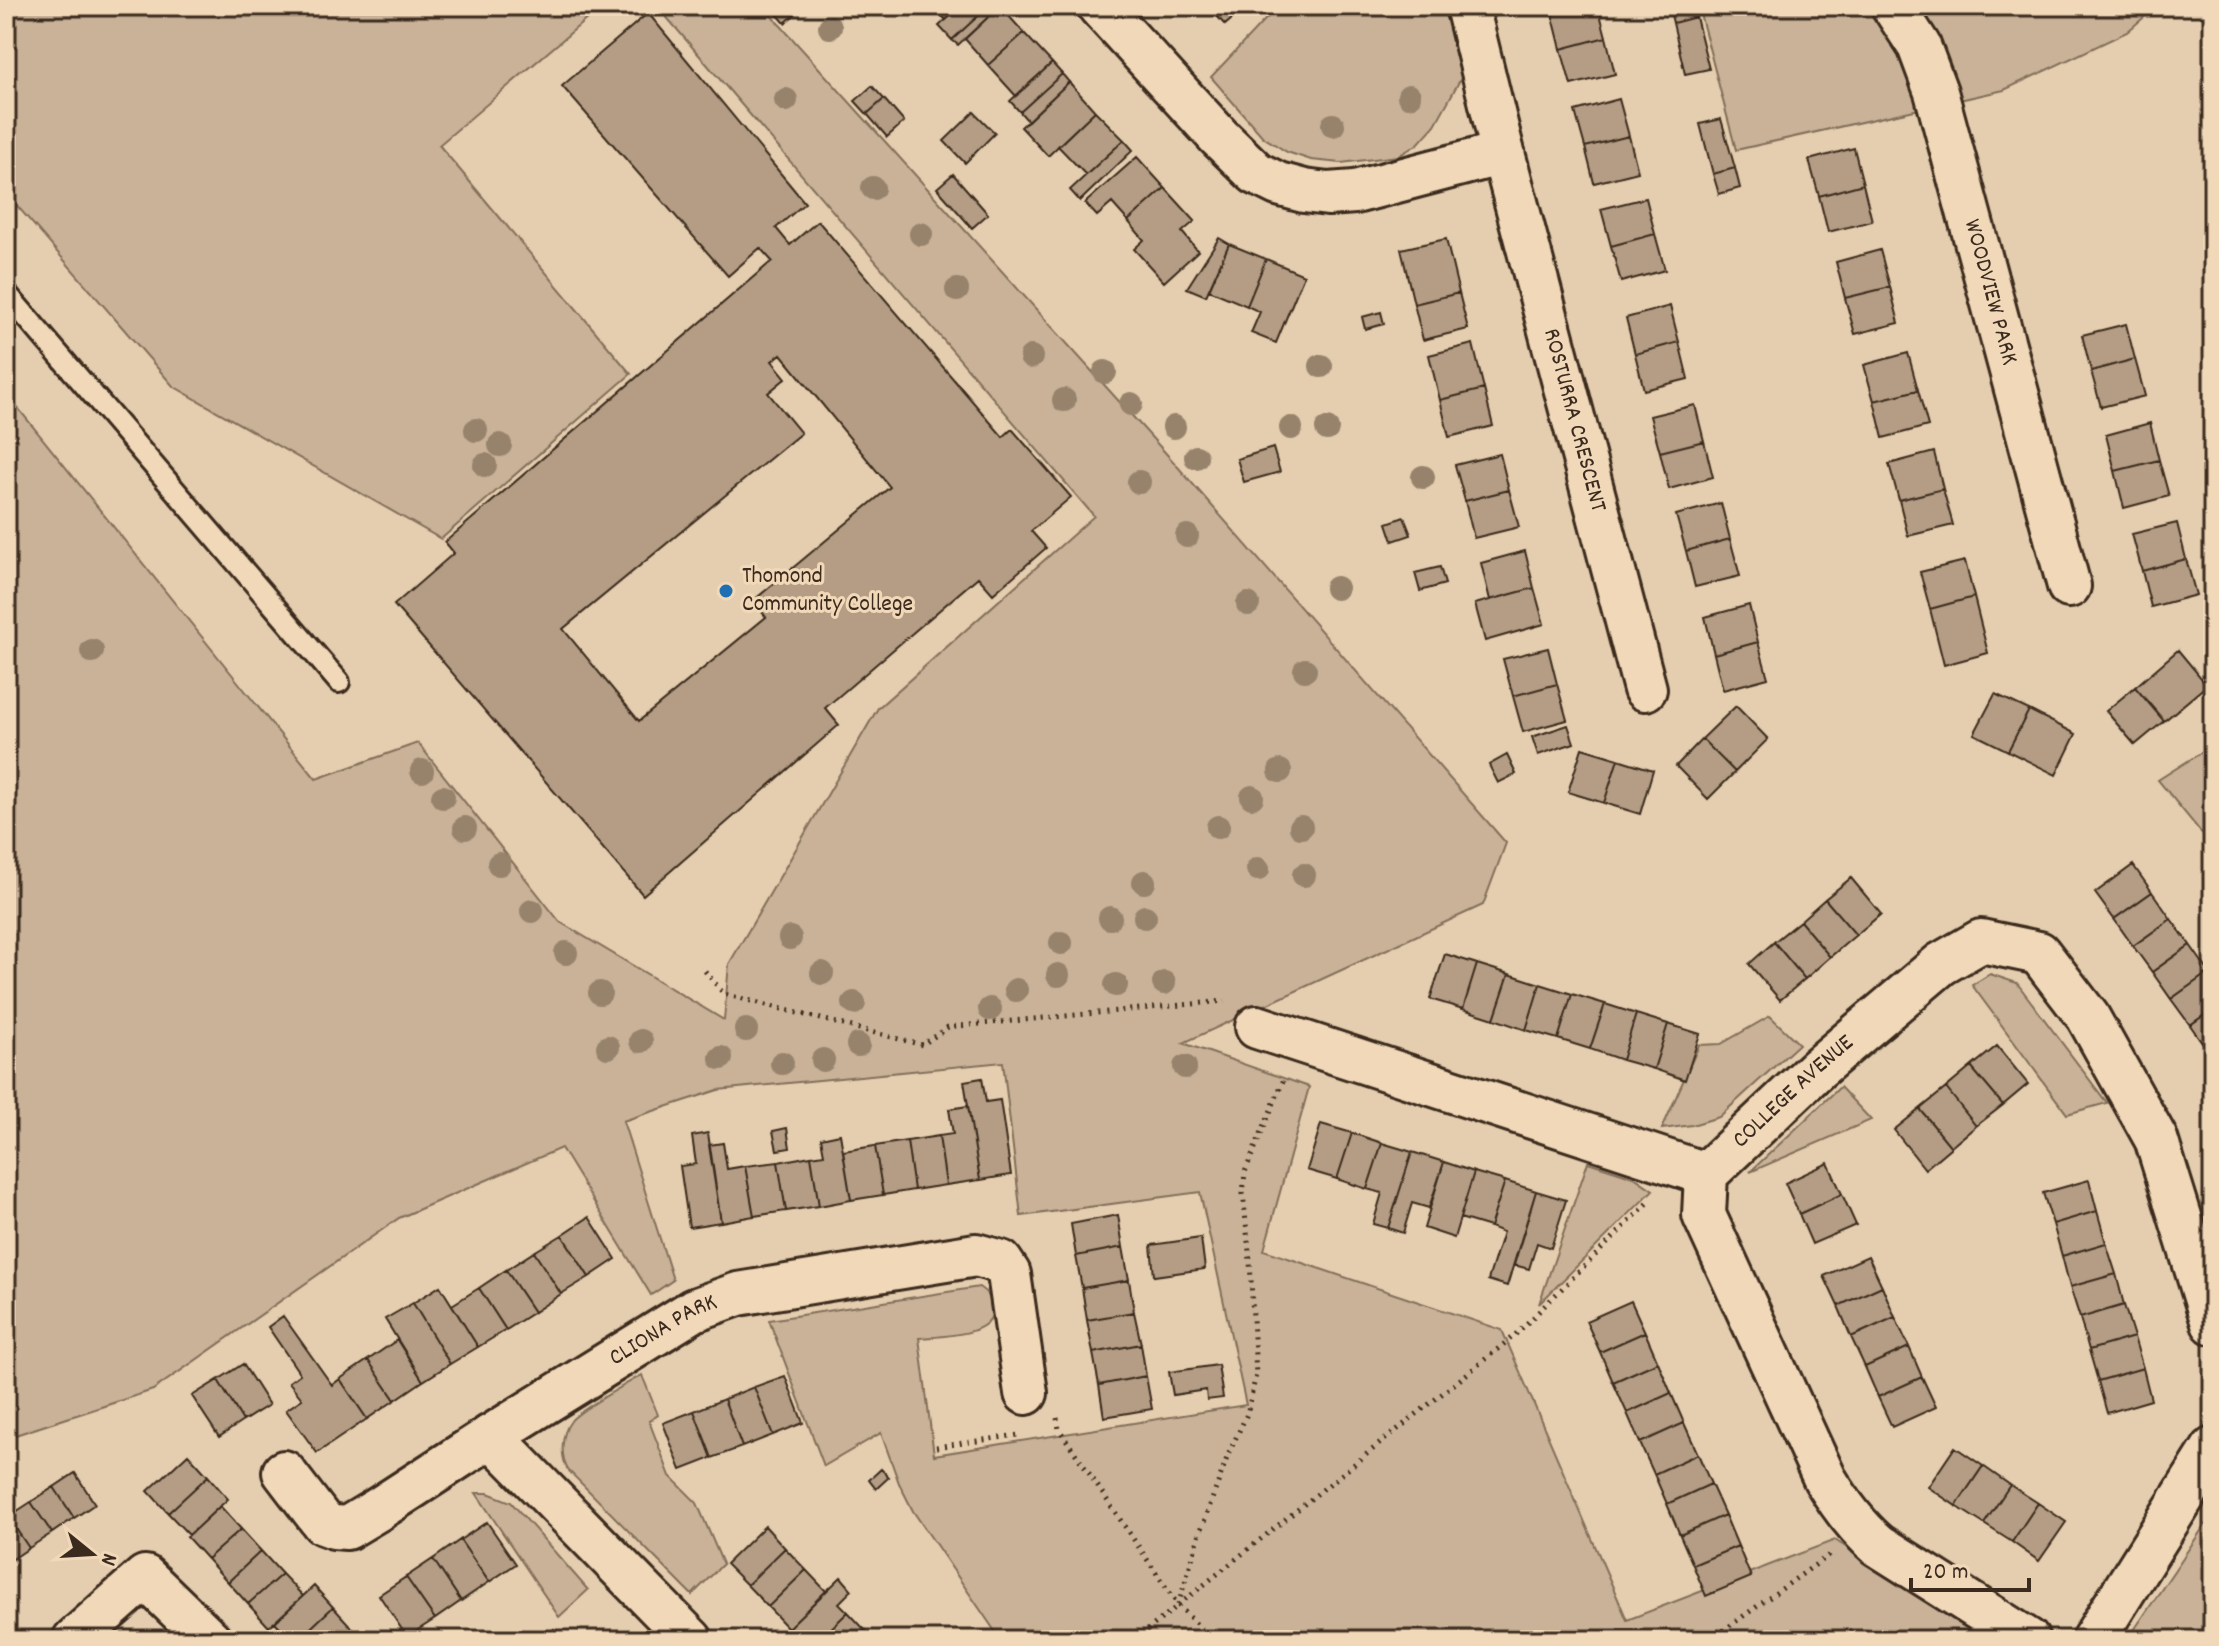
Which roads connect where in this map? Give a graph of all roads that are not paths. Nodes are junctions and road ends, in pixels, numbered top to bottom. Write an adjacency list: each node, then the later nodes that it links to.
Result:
1 (1099, 6): 4 (street)
2 (1467, 6): 4 (street, ROSTURRA CRESCENT)
3 (1893, 6): 6 (street, WOODVIEW PARK)
4 (1503, 153): 8 (street, ROSTURRA CRESCENT)
5 (6, 293): 7 (lane)
6 (2069, 586)
7 (339, 682)
8 (1645, 689)
9 (1248, 1014): 10 (street)
10 (1695, 1170): 11 (street, COLLEGE AVENUE); 19 (street)
11 (2213, 1323)
12 (1027, 1413): 13 (street, CLIONA PARK)
13 (491, 1436): 15 (street, CLIONA PARK); 18 (street)
14 (2213, 1449): 20 (street)
15 (284, 1472)
16 (74, 1640): 17 (street)
17 (210, 1640)
18 (691, 1640)
19 (2028, 1640)
20 (2093, 1640)

